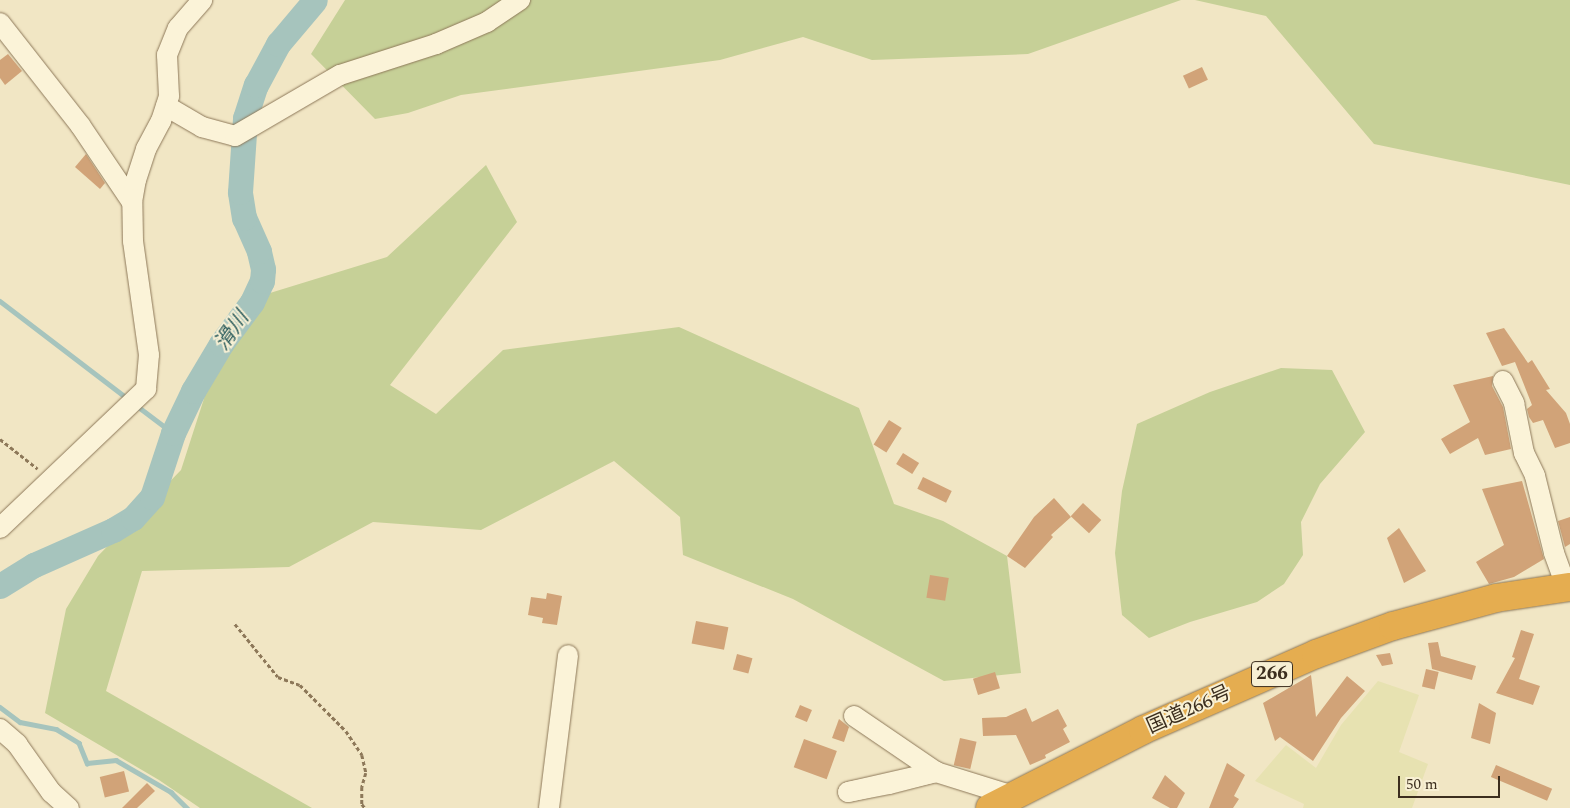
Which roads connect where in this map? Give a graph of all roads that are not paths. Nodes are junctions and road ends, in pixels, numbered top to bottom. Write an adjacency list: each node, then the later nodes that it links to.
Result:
1 (202, 0): 4 (street)
2 (520, 0): 4 (street)
3 (0, 23): 5 (street)
4 (166, 106): 5 (street)
5 (132, 202): 7 (street)
6 (1503, 381): 8 (street)
7 (0, 528)
8 (1568, 588): 12 (highway, 国道266号 / 266)
9 (568, 655): 14 (street)
10 (854, 716): 12 (street)
11 (0, 729): 13 (street)
12 (1002, 802)
13 (69, 808)
14 (550, 808)

